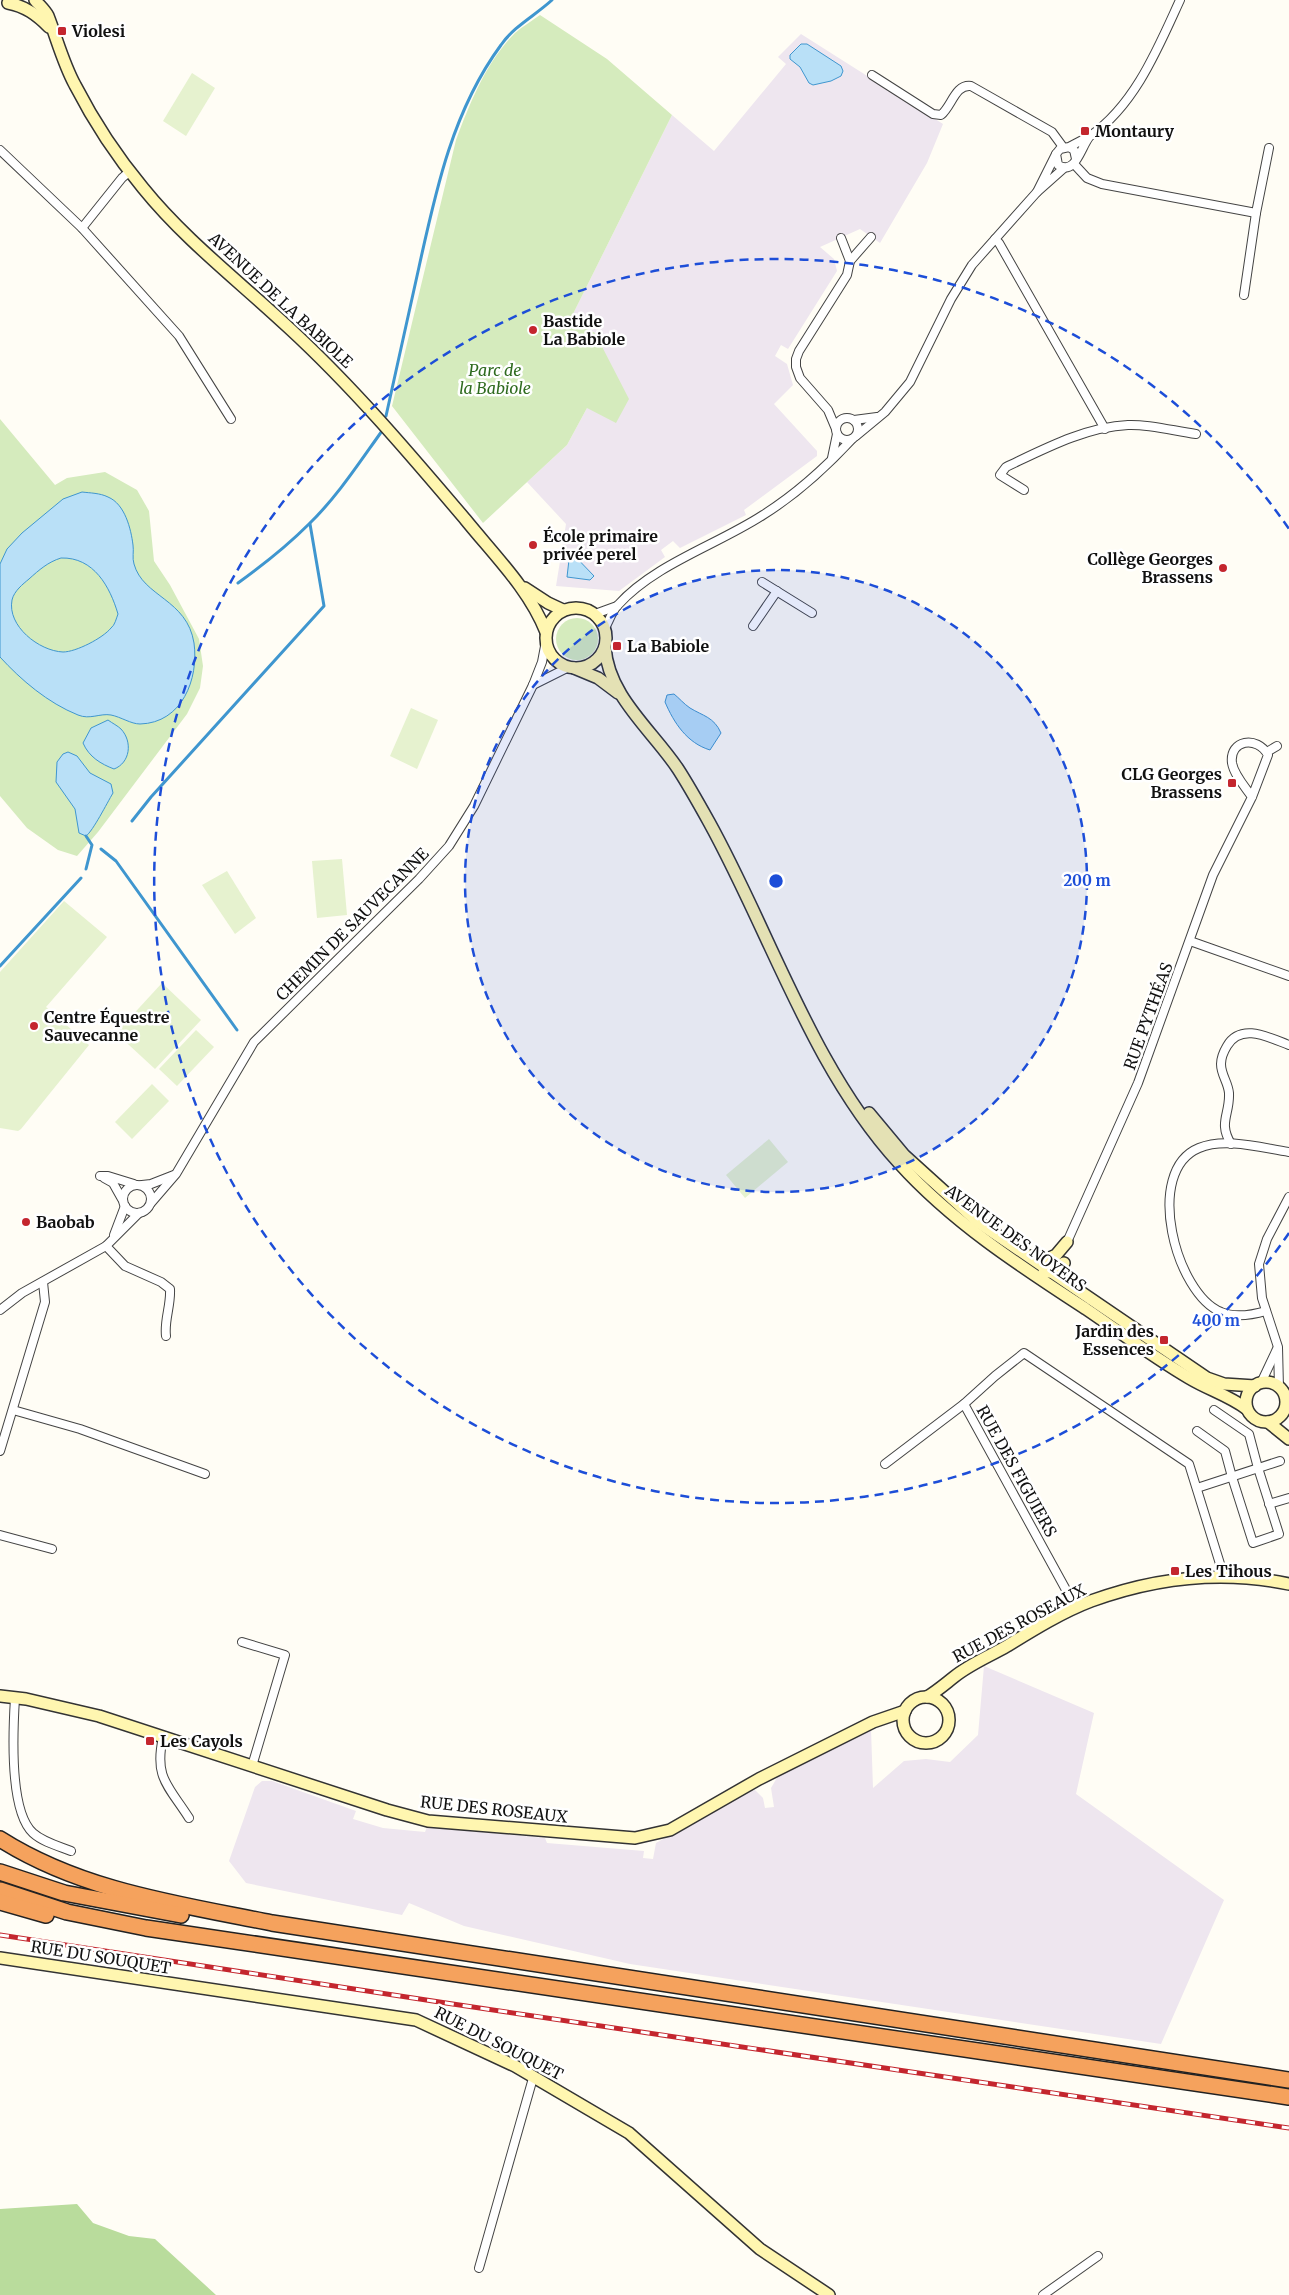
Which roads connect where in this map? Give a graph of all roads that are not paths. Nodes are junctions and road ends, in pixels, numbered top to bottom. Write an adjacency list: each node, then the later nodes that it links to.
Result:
1 (35, 0): 4 (street, AVENUE DE LA BABIOLE)
2 (1180, 0): 6 (street)
3 (7, 2): 4 (street, AVENUE DE LA BABIOLE)
4 (52, 30): 13 (street, AVENUE DE LA BABIOLE)
5 (872, 75): 7 (street)
6 (1090, 136): 7 (street); 11 (street)
7 (1066, 147): 10 (street); 11 (street)
8 (1269, 148): 15 (street)
9 (0, 150): 16 (street)
10 (1056, 154): 12 (street); 14 (street)
11 (1075, 162): 12 (street); 15 (street)
12 (1064, 168): 14 (street)
13 (130, 171): 16 (street); 33 (street, AVENUE DE LA BABIOLE)
14 (1037, 192): 19 (street)
15 (1256, 213): 21 (street)
16 (82, 228): 24 (street)
17 (871, 237): 20 (street)
18 (841, 238): 20 (street)
19 (995, 239): 23 (street); 27 (street)
20 (850, 261): 22 (street)
21 (1244, 295)
22 (828, 410): 25 (street); 28 (street)
23 (877, 417): 26 (street); 30 (street)
24 (231, 418)
25 (844, 418): 26 (street); 28 (street)
26 (854, 420): 30 (street)
27 (1105, 430): 29 (street); 32 (street)
28 (836, 431): 30 (street); 31 (street)
29 (1196, 434)
30 (854, 438): 31 (street)
31 (831, 460): 36 (street)
32 (1024, 490)
33 (513, 577): 37 (street, AVENUE DE LA BABIOLE); 42 (street, AVENUE DE LA BABIOLE)
34 (762, 582): 35 (street)
35 (777, 591): 38 (street); 40 (street)
36 (617, 606): 39 (street); 41 (street)
37 (564, 610): 39 (street); 42 (street)
38 (812, 613)
39 (595, 614): 41 (street)
40 (753, 626)
41 (605, 628): 43 (street)
42 (546, 637): 44 (street); 45 (street, CHEMIN DE SAUVECANNE)
43 (605, 647): 44 (street); 46 (street, AVENUE DES NOYERS)
44 (570, 667): 45 (street); 46 (street, AVENUE DES NOYERS)
45 (533, 685): 56 (street, CHEMIN DE SAUVECANNE)
46 (621, 696): 52 (street, AVENUE DES NOYERS)
47 (1277, 746): 48 (street)
48 (1267, 752): 49 (street, RUE PYTHÉAS); 49 (street)
49 (1252, 797): 50 (street, RUE PYTHÉAS)
50 (1190, 941): 51 (street); 63 (street, RUE PYTHÉAS)
51 (1289, 976)
52 (817, 1039): 65 (street, AVENUE DES NOYERS); 66 (street, AVENUE DES NOYERS)
53 (1289, 1045): 54 (street)
54 (1231, 1144): 55 (street); 72 (street)
55 (1289, 1152)
56 (176, 1174): 57 (street); 60 (street, CHEMIN DE SAUVECANNE)
57 (137, 1184): 59 (street); 59 (street); 60 (street)
58 (1289, 1196): 72 (street)
59 (124, 1202): 61 (street); 62 (street)
60 (151, 1203): 61 (street)
61 (139, 1213): 62 (street)
62 (112, 1238): 64 (street)
63 (1067, 1242): 65 (street); 67 (street)
64 (106, 1246): 69 (street); 73 (street)
65 (1025, 1254): 68 (street, AVENUE DES NOYERS)
66 (1013, 1261): 68 (street); 78 (street, AVENUE DES NOYERS)
67 (1064, 1263): 68 (street); 70 (street)
68 (1050, 1272): 70 (street, AVENUE DES NOYERS)
69 (43, 1282): 71 (street); 79 (street)
70 (1072, 1287): 75 (street, AVENUE DES NOYERS)
71 (0, 1310)
72 (1266, 1311): 74 (street)
73 (166, 1336)
74 (1278, 1347): 75 (street); 76 (street)
75 (1258, 1385): 76 (street); 78 (street)
76 (1279, 1388): 81 (street)
77 (964, 1404): 87 (street); 91 (street, RUE DES FIGUIERS); 98 (street, RUE DES FIGUIERS)
78 (1248, 1409): 82 (street)
79 (13, 1410): 85 (street); 89 (street)
80 (1214, 1410): 88 (street)
81 (1286, 1416): 82 (street)
82 (1268, 1422): 84 (street)
83 (1197, 1431): 90 (street)
84 (1289, 1438)
85 (0, 1451)
86 (1280, 1461): 88 (street)
87 (885, 1464)
88 (1258, 1468): 90 (street); 93 (street)
89 (205, 1474)
90 (1232, 1478): 91 (street); 93 (street)
91 (1197, 1488): 96 (street, RUE DES FIGUIERS)
92 (1289, 1498): 93 (street)
93 (1270, 1504)
94 (0, 1535): 95 (street)
95 (52, 1549)
96 (1222, 1576): 97 (street, RUE DES ROSEAUX); 98 (street, RUE DES ROSEAUX)
97 (1289, 1584)
98 (1076, 1608): 100 (street, RUE DES ROSEAUX)
99 (242, 1642): 109 (street)
100 (945, 1685): 102 (street, RUE DES ROSEAUX); 104 (street, RUE DES ROSEAUX)
101 (0, 1696): 103 (street, RUE DES ROSEAUX)
102 (927, 1697): 104 (street); 105 (street, RUE DES ROSEAUX)
103 (15, 1698): 108 (street, RUE DES ROSEAUX); 112 (street)
104 (941, 1703): 107 (street)
105 (905, 1711): 106 (street, RUE DES ROSEAUX); 107 (street)
106 (884, 1718): 107 (street); 109 (street, RUE DES ROSEAUX)
107 (904, 1724)
108 (163, 1737): 109 (street, RUE DES ROSEAUX); 110 (street)
109 (252, 1766)
110 (189, 1818)
111 (0, 1840): 118 (highway)
112 (70, 1851)
113 (0, 1872): 118 (highway)
114 (0, 1890): 116 (highway)
115 (0, 1902): 116 (highway)
116 (321, 1954): 121 (highway)
117 (0, 1958): 119 (street, RUE DU SOUQUET)
118 (571, 1971): 120 (highway)
119 (533, 2078): 123 (street); 124 (street, RUE DU SOUQUET)
120 (1289, 2080)
121 (1289, 2097)
122 (1098, 2256): 125 (street)
123 (479, 2268)
124 (829, 2295)
125 (1044, 2295)

